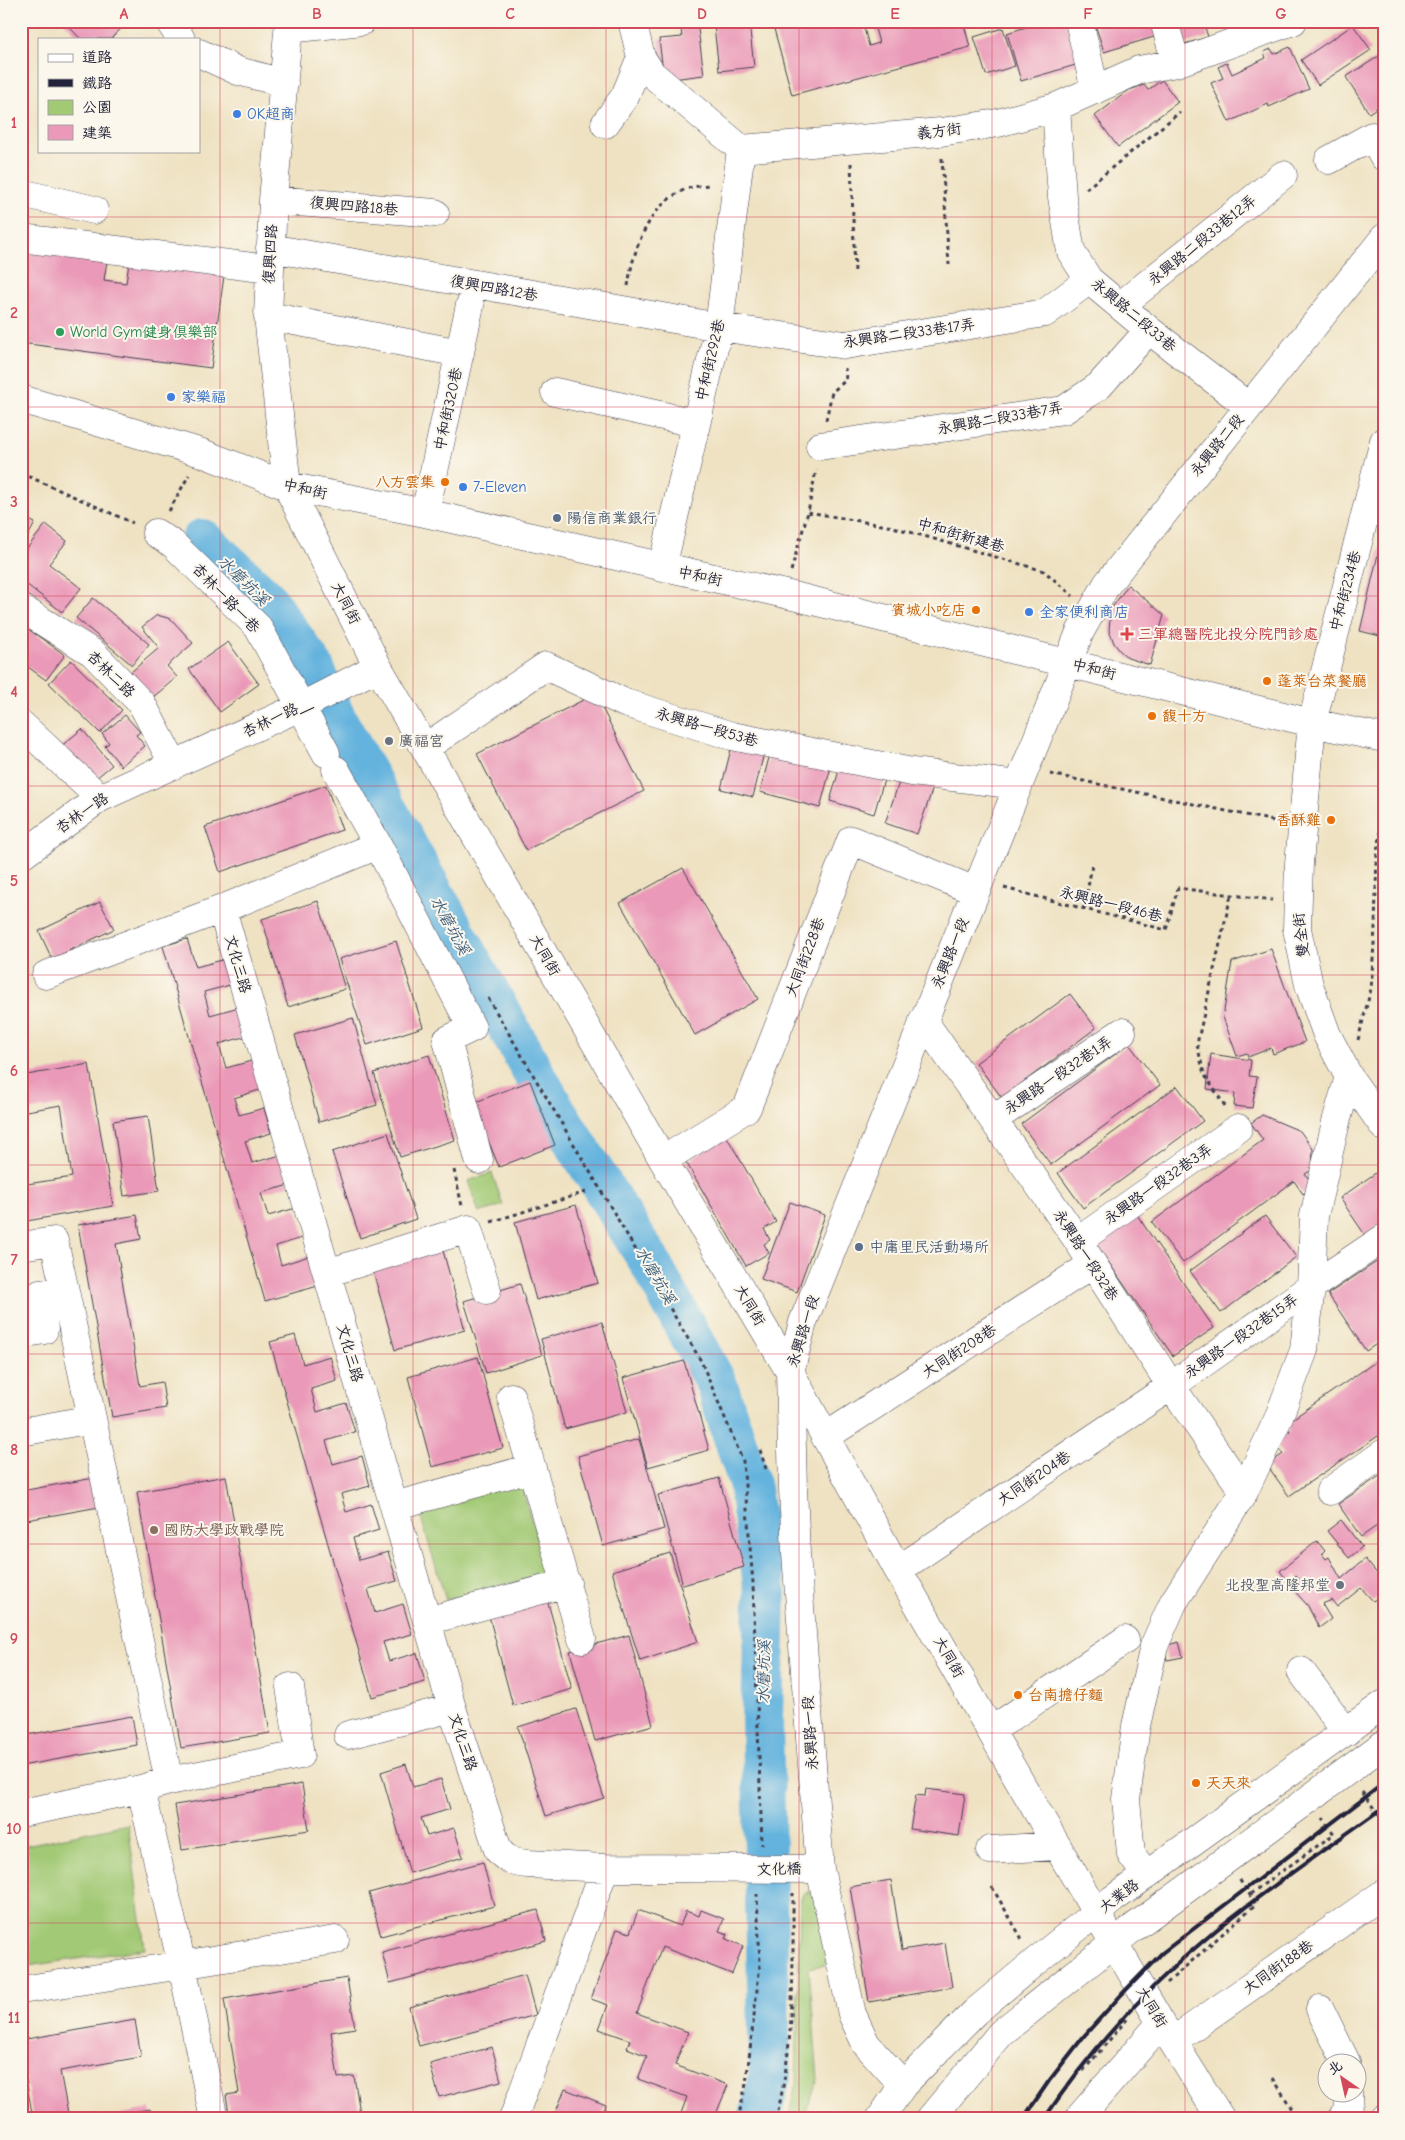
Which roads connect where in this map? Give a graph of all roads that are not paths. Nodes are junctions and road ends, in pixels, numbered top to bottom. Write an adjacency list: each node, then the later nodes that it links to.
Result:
1 (169, 21): 8 (street)
2 (362, 21): 7 (street)
3 (632, 21): 10 (street)
4 (1079, 21): 13 (street)
5 (1164, 21): 11 (street)
6 (1293, 21): 11 (street, 義方街)
7 (289, 25): 12 (street, 復興四路)
8 (180, 38)
9 (200, 53): 12 (street)
10 (641, 57): 15 (street); 16 (street)
11 (1176, 63): 13 (street, 義方街)
12 (284, 84): 21 (street, 復興四路)
13 (1095, 90): 14 (street, 義方街)
14 (1056, 107): 16 (street, 義方街); 27 (street, 永興路二段33巷)
15 (605, 124)
16 (740, 149): 31 (street, 中和街292巷)
17 (1384, 157): 18 (street)
18 (1329, 160)
19 (1283, 175): 29 (street, 永興路二段33巷12弄)
20 (21, 193): 22 (street)
21 (273, 200): 23 (street, 復興四路18巷); 26 (street, 復興四路)
22 (94, 210)
23 (435, 213)
24 (21, 238): 26 (street, 復興四路12巷)
25 (1384, 238): 36 (street, 永興路二段)
26 (269, 259): 30 (street, 復興四路); 31 (street, 復興四路12巷)
27 (1089, 280): 29 (street, 永興路二段33巷); 31 (street, 永興路二段33巷17弄)
28 (470, 305): 33 (street, 中和街320巷)
29 (1120, 306): 32 (street, 永興路二段33巷)
30 (268, 316): 33 (street); 40 (street, 復興四路)
31 (719, 327): 37 (street, 中和街292巷)
32 (1149, 330): 36 (street, 永興路二段33巷); 38 (street, 永興路二段33巷7弄)
33 (460, 353): 41 (street, 中和街320巷)
34 (554, 392): 37 (street)
35 (21, 398): 40 (street, 中和街)
36 (1248, 406): 45 (street, 永興路二段)
37 (695, 423): 43 (street, 中和街292巷)
38 (820, 446)
39 (1382, 457): 48 (street, 中和街234巷)
40 (287, 486): 41 (street, 中和街); 46 (street, 大同街)
41 (426, 513): 43 (street, 中和街)
42 (156, 533): 47 (street, 杏林一路一巷)
43 (662, 568): 45 (street, 中和街)
44 (21, 608): 52 (street, 杏林二路)
45 (1068, 662): 48 (street, 中和街); 53 (street, 永興路一段)
46 (378, 667): 47 (street, 杏林一路＿); 51 (street, 大同街)
47 (300, 707): 52 (street, 杏林一路＿); 55 (street, 杏林一路一巷)
48 (1312, 723): 50 (street, 中和街); 62 (street, 雙全街)
49 (21, 724): 54 (street)
50 (1384, 738)
51 (426, 747): 53 (street, 永興路一段53巷); 67 (street, 大同街)
52 (174, 765): 54 (street, 杏林一路)
53 (1021, 777): 57 (street, 永興路一段)
54 (100, 798): 56 (street, 杏林一路)
55 (378, 845): 58 (street); 66 (street, 杏林一路一巷)
56 (21, 856)
57 (977, 886): 60 (street, 永興路一段); 67 (street, 大同街228巷)
58 (222, 909): 59 (street); 72 (street, 文化三路)
59 (46, 974)
60 (923, 1020): 63 (street, 永興路一段32巷); 77 (street, 永興路一段)
61 (1122, 1032): 63 (street, 永興路一段32巷1弄)
62 (1349, 1077): 64 (street, 雙全街); 73 (street)
63 (994, 1119): 69 (street, 永興路一段32巷)
64 (1384, 1127)
65 (1238, 1128): 69 (street, 永興路一段32巷3弄)
66 (479, 1160)
67 (663, 1160): 77 (street, 大同街)
68 (1384, 1238): 73 (street, 永興路一段32巷15弄)
69 (1078, 1241): 71 (street, 永興路一段32巷)
70 (21, 1246): 75 (street)
71 (1093, 1264): 78 (street, 永興路一段32巷); 82 (street, 大同街208巷)
72 (327, 1273): 74 (street); 87 (street, 文化三路)
73 (1311, 1287): 78 (street, 永興路一段32巷15弄); 86 (street)
74 (487, 1290)
75 (42, 1294): 76 (street); 80 (street)
76 (21, 1334)
77 (790, 1372): 82 (street, 大同街); 108 (street, 永興路一段)
78 (1171, 1386): 86 (street, 永興路一段32巷); 88 (street, 大同街204巷)
79 (511, 1397): 84 (street)
80 (92, 1419): 81 (street); 101 (street)
81 (21, 1432)
82 (825, 1437): 88 (street, 大同街)
83 (1384, 1453): 85 (street)
84 (532, 1468): 87 (street); 89 (street)
85 (1330, 1491)
86 (1244, 1492): 109 (street)
87 (394, 1506): 90 (street, 文化三路)
88 (898, 1570): 97 (street, 大同街)
89 (566, 1583): 90 (street); 91 (street)
90 (428, 1621): 96 (street, 文化三路)
91 (582, 1639)
92 (1125, 1640): 97 (street)
93 (1301, 1671): 98 (street)
94 (290, 1686): 101 (street)
95 (1384, 1704): 98 (street, 大業路)
96 (452, 1708): 99 (street); 107 (street, 文化三路)
97 (992, 1730): 104 (street, 大同街)
98 (1346, 1732): 109 (street, 大業路)
99 (348, 1735)
100 (1384, 1744): 113 (street)
101 (169, 1781): 102 (street)
102 (141, 1788): 103 (street); 114 (street)
103 (21, 1813)
104 (1057, 1846): 105 (street); 111 (street, 大同街)
105 (990, 1850)
106 (753, 1862): 107 (street, 文化三路); 108 (street, 文化橋)
107 (605, 1868): 122 (street)
108 (814, 1869): 119 (street, 永興路一段)
109 (1146, 1876): 111 (street, 大業路)
110 (1384, 1893): 117 (street, 大同街188巷)
111 (1098, 1912): 113 (street, 大同街); 119 (street, 大業路)
112 (335, 1940): 114 (street)
113 (1115, 1943): 117 (street, 大同街); 124 (street)
114 (182, 1965): 115 (street); 121 (street)
115 (21, 1990)
116 (1320, 2010): 118 (street)
117 (1167, 2032): 125 (street, 大同街188巷); 126 (street, 大同街)
118 (1341, 2052)
119 (903, 2085): 123 (street, 大業路)
120 (1348, 2102): 127 (street)
121 (214, 2119)
122 (514, 2119)
123 (880, 2119)
124 (930, 2119)
125 (1078, 2119)
126 (1221, 2119)
127 (1342, 2119)

